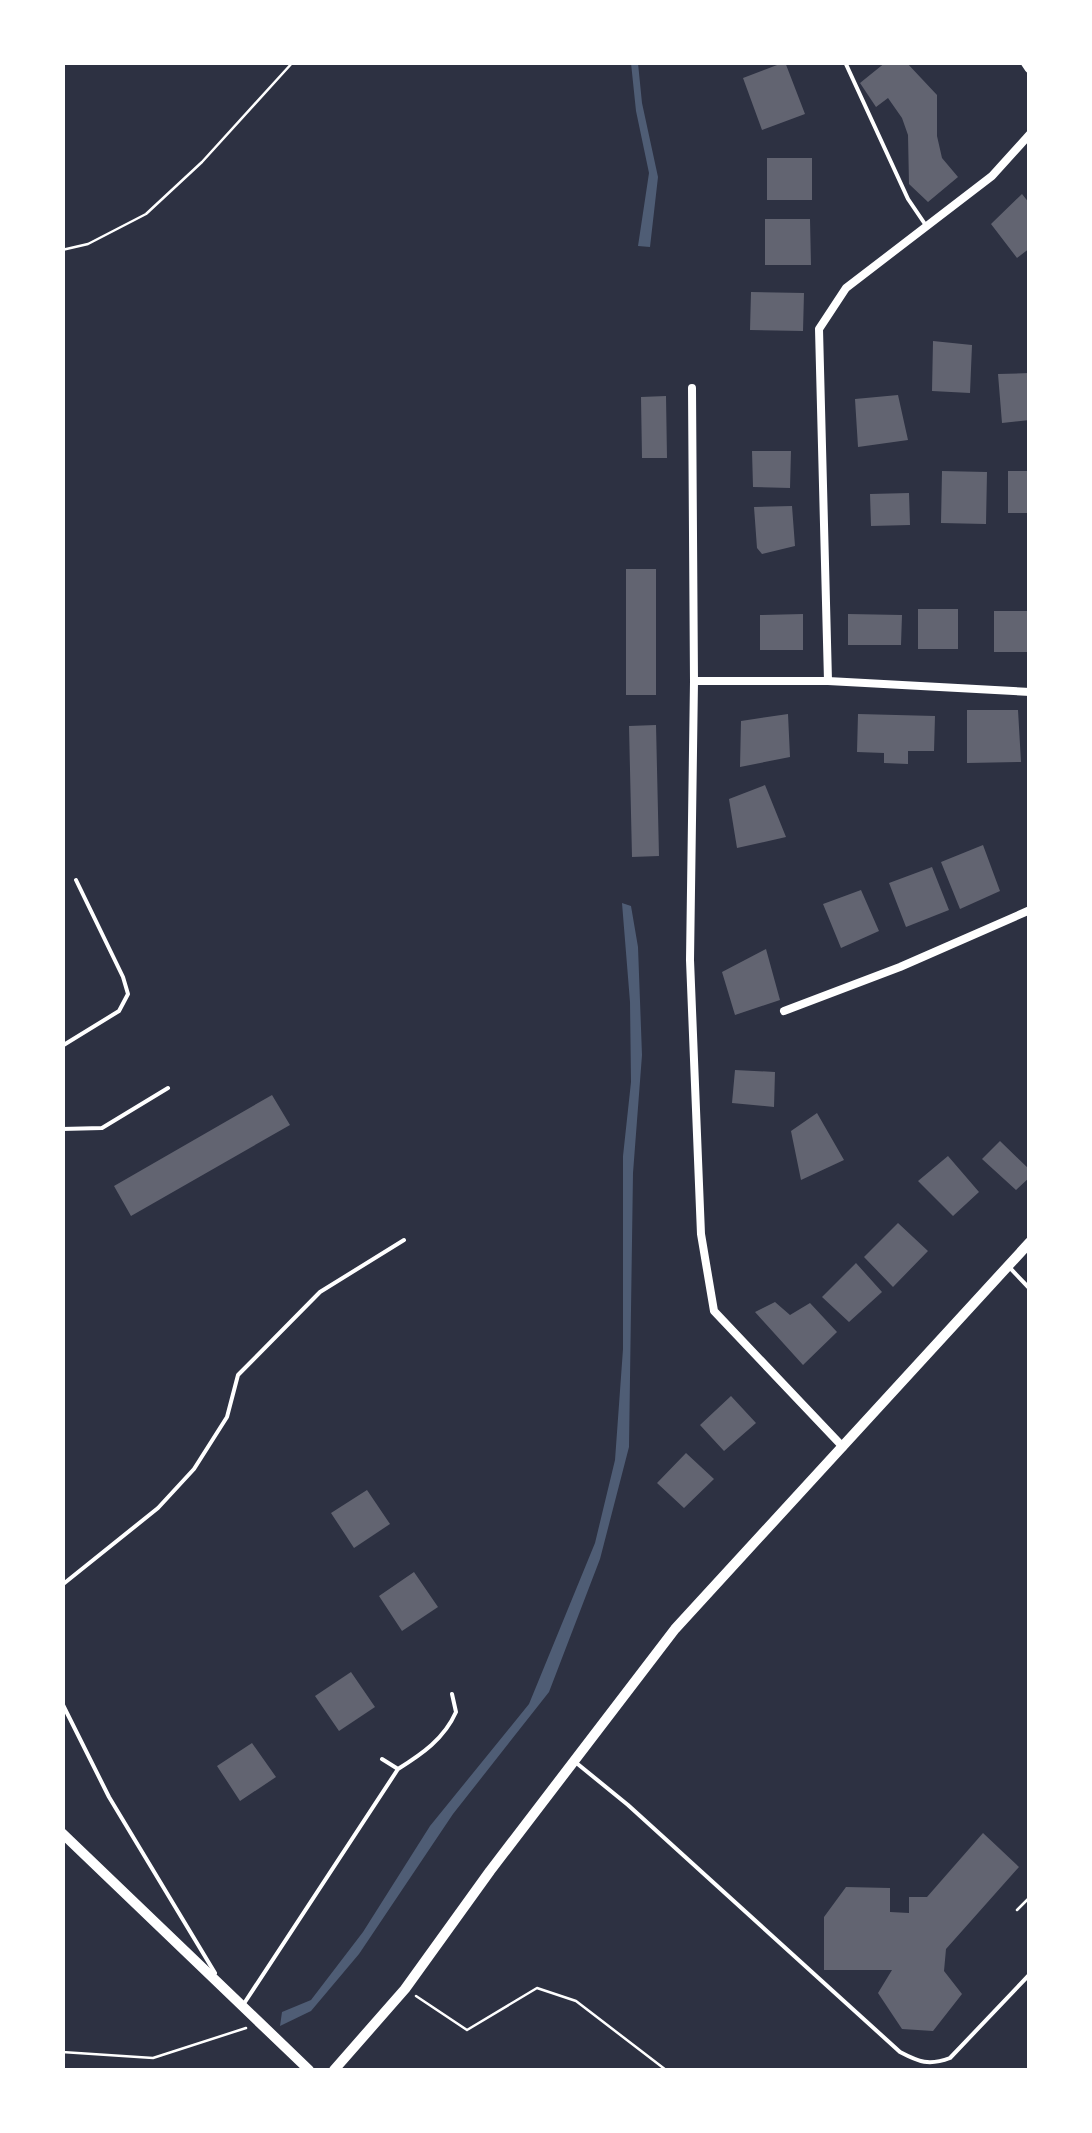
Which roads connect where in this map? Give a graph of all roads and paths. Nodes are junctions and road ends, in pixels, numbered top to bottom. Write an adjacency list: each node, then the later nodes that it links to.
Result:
1 (293, 62): 5 (path)
2 (845, 62): 4 (lane)
3 (1030, 134): 4 (street)
4 (928, 226): 8 (street)
5 (62, 250)
6 (692, 388): 7 (street)
7 (694, 681): 8 (street); 20 (street)
8 (828, 681): 9 (street)
9 (1030, 692)
10 (76, 880): 13 (lane)
11 (1030, 910): 12 (street)
12 (784, 1012)
13 (62, 1046)
14 (168, 1088): 15 (lane)
15 (62, 1128)
16 (404, 1240): 21 (lane)
17 (1030, 1242): 18 (street)
18 (1007, 1265): 19 (lane); 20 (street)
19 (1030, 1289)
20 (843, 1447): 25 (street)
21 (62, 1585)
22 (452, 1694): 26 (lane)
23 (62, 1703): 32 (lane)
24 (382, 1759): 26 (lane)
25 (574, 1762): 30 (lane); 31 (street)
26 (398, 1770): 33 (lane)
27 (62, 1833): 32 (street)
28 (1030, 1897): 29 (path)
29 (1018, 1910)
30 (1030, 1974)
31 (405, 1989): 37 (street); 38 (path)
32 (229, 1997): 33 (street)
33 (241, 2007): 34 (street)
34 (260, 2023): 35 (path); 36 (street)
35 (62, 2052)
36 (309, 2070)
37 (334, 2070)
38 (666, 2070)

